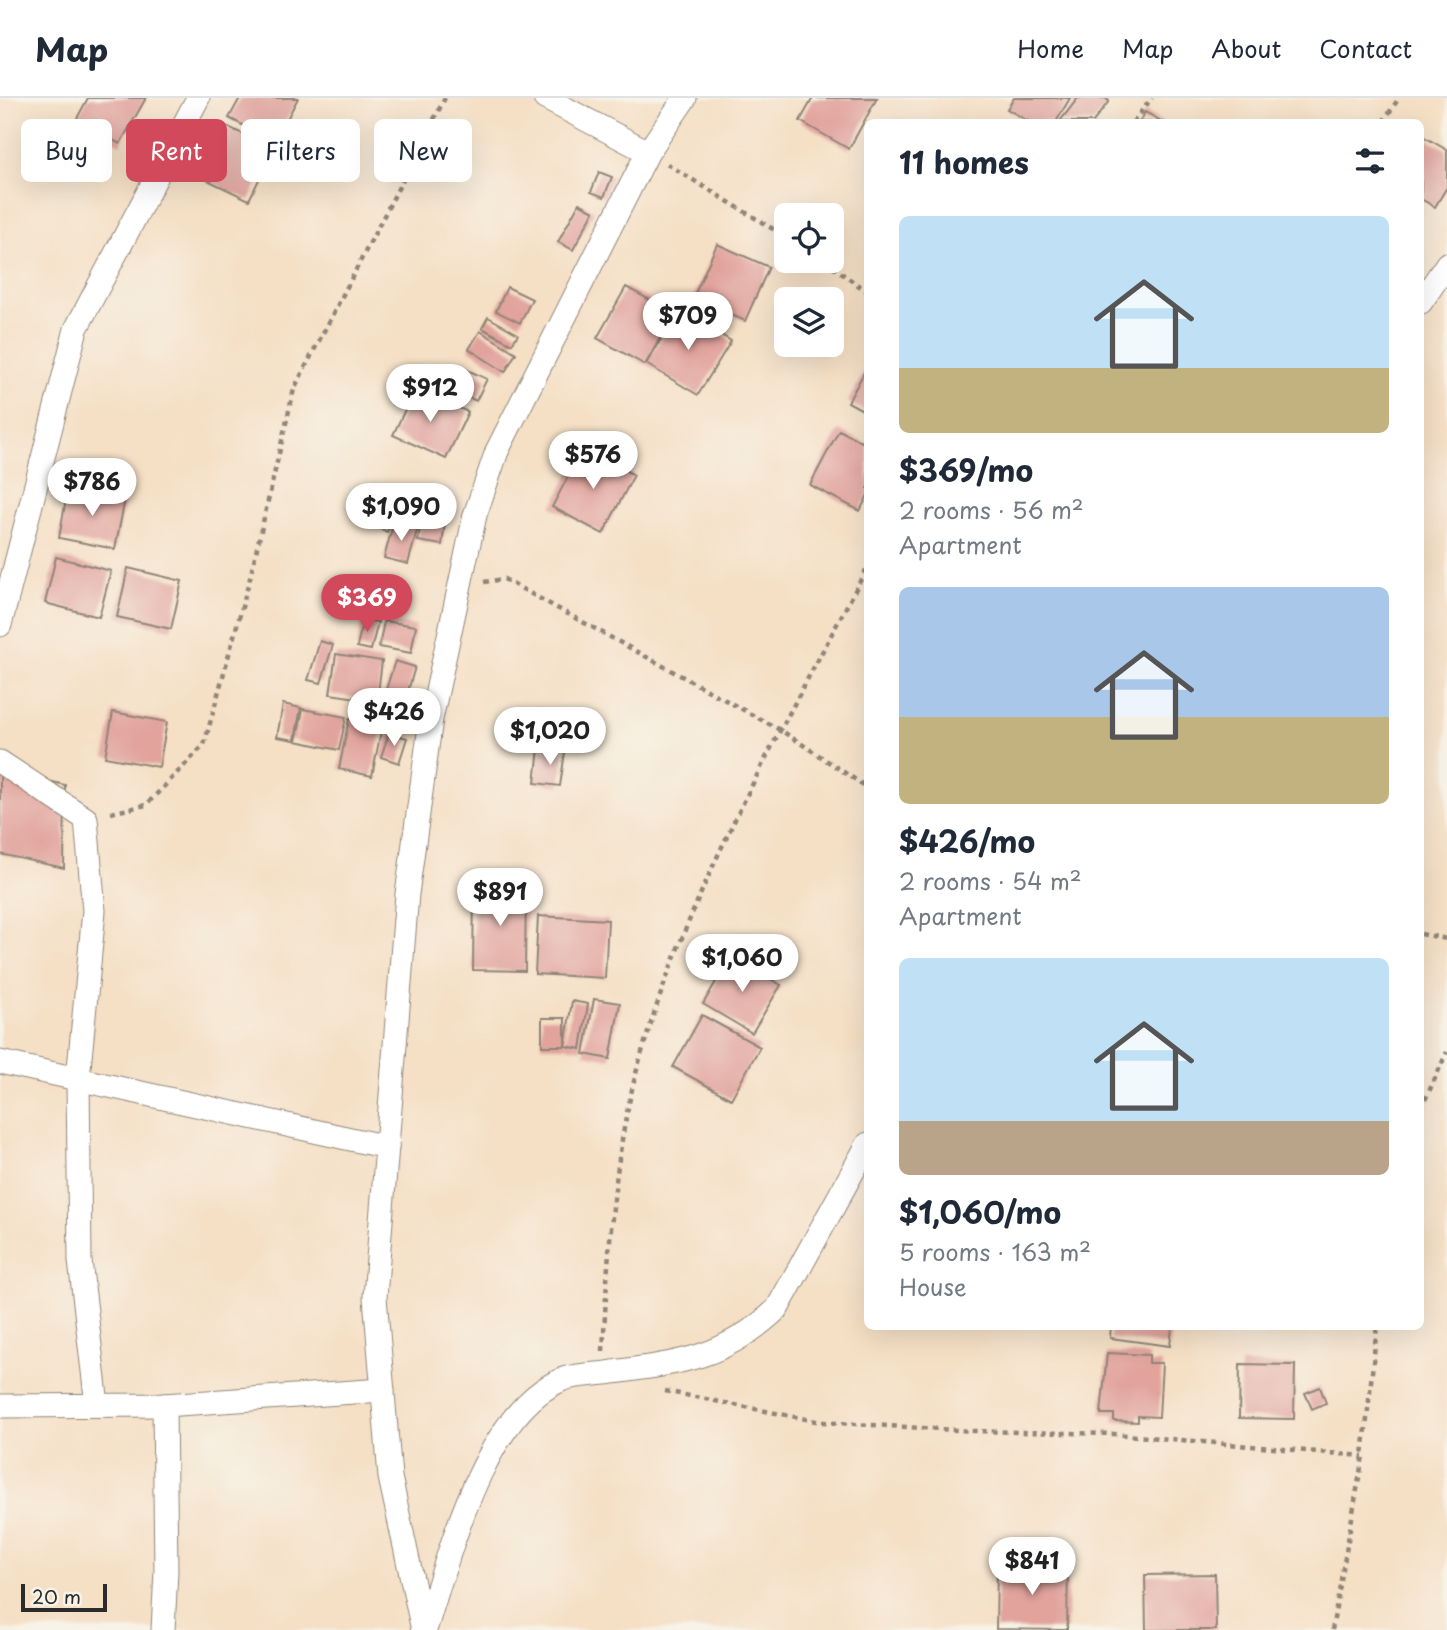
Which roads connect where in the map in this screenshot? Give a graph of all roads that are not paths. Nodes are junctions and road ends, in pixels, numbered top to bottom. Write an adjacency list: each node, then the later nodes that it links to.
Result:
1 (198, 98): 7 (street)
2 (545, 98): 4 (street)
3 (685, 98): 4 (street)
4 (648, 152): 11 (street)
5 (1447, 264): 6 (street)
6 (1424, 298)
7 (0, 625)
8 (0, 762): 10 (street)
9 (0, 1062): 10 (street)
10 (78, 1079): 11 (street); 14 (street)
11 (387, 1147): 13 (street)
12 (864, 1151): 18 (street)
13 (383, 1390): 15 (street); 18 (street)
14 (97, 1405): 15 (street); 16 (street)
15 (164, 1405): 17 (street)
16 (0, 1406)
17 (163, 1630)
18 (424, 1630)

